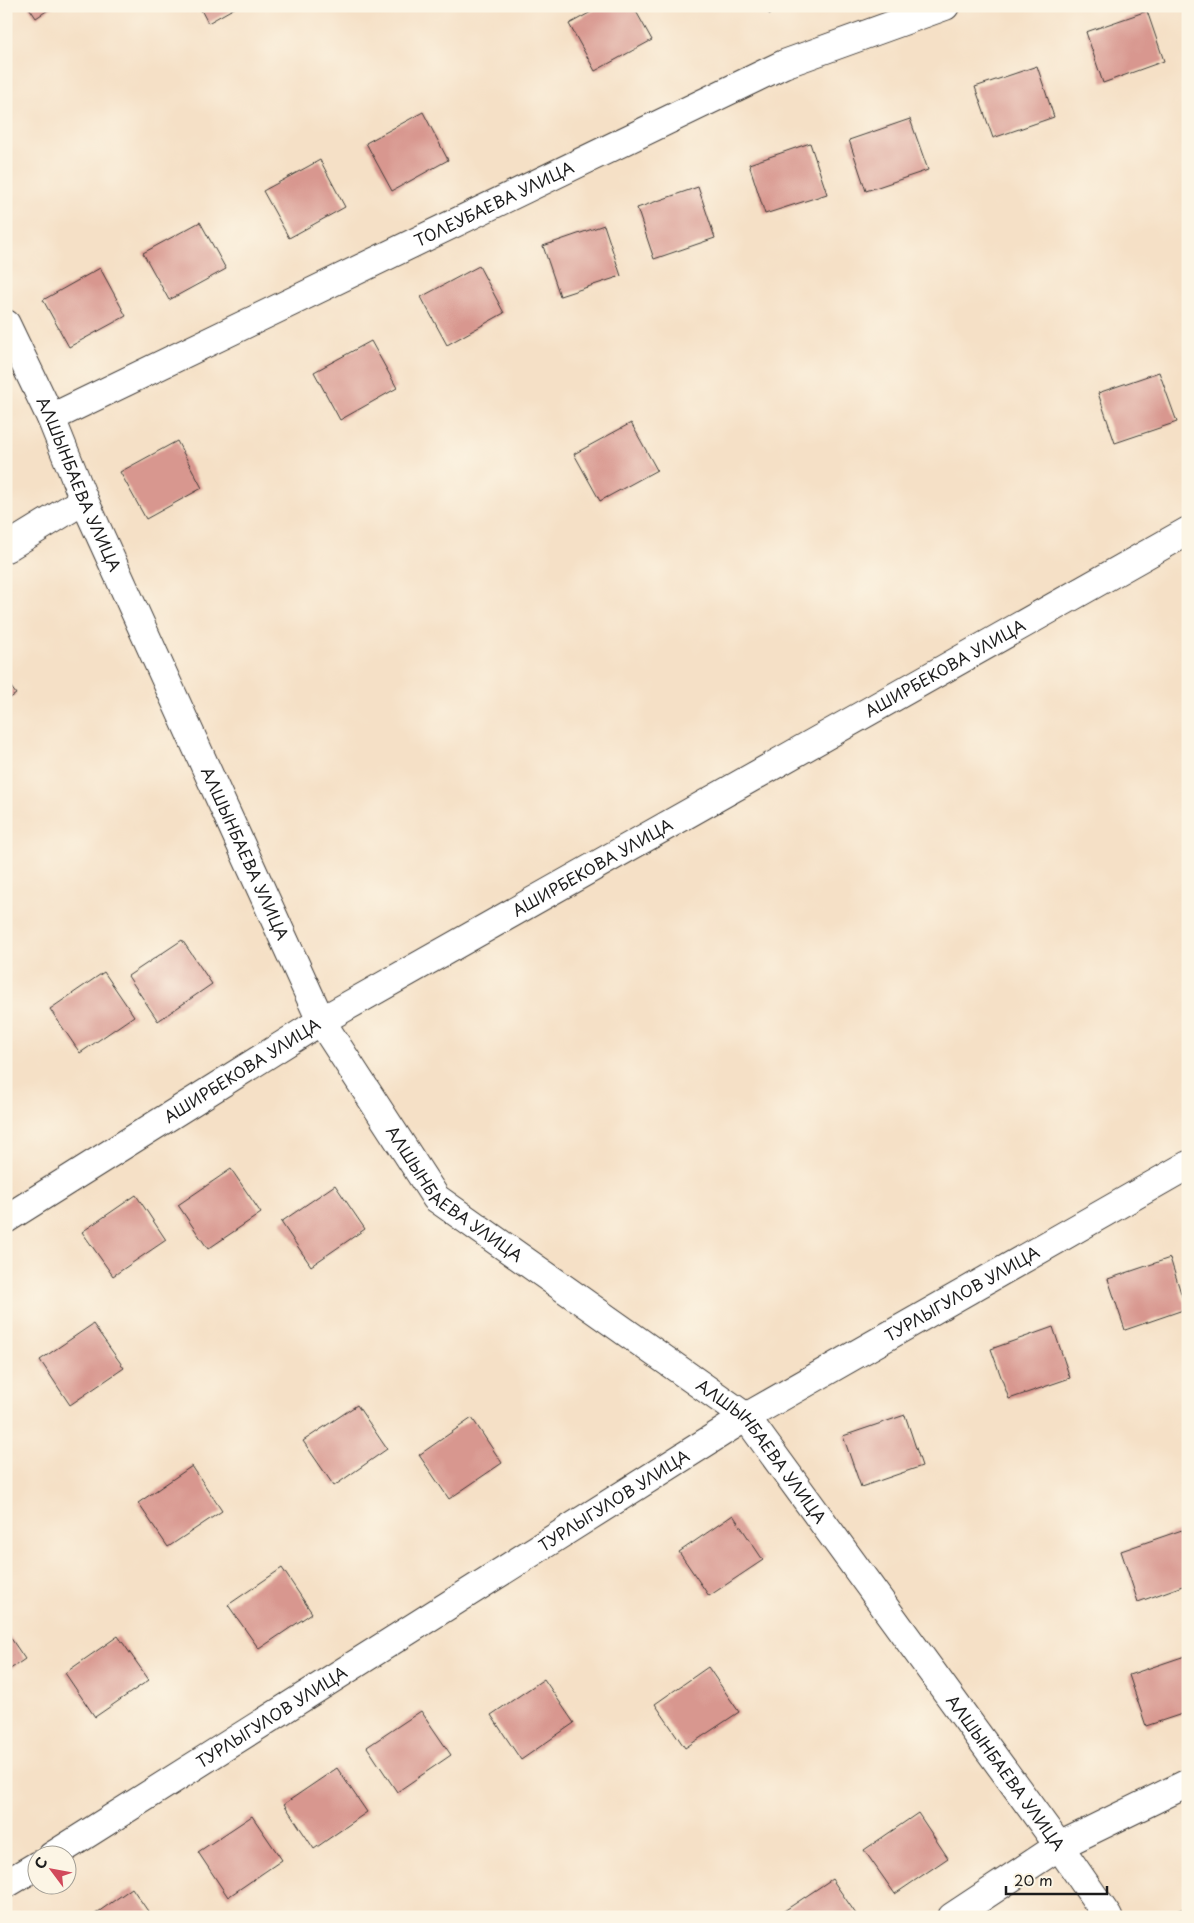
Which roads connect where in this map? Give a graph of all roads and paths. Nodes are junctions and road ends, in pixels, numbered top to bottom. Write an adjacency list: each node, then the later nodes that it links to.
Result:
1 (944, 6): 3 (street, ТОЛЕУБАЕВА УЛИЦА)
2 (6, 324): 3 (street, АЛШЫНБАЕВА УЛИЦА)
3 (51, 418): 4 (street, АЛШЫНБАЕВА УЛИЦА)
4 (84, 500): 6 (street); 7 (street, АЛШЫНБАЕВА УЛИЦА)
5 (1188, 531): 7 (street, АШИРБЕКОВА УЛИЦА)
6 (6, 548)
7 (321, 1021): 9 (street, АШИРБЕКОВА УЛИЦА); 10 (street, АЛШЫНБАЕВА УЛИЦА)
8 (1188, 1165): 10 (street, ТУРЛЫГУЛОВ УЛИЦА)
9 (6, 1219)
10 (746, 1417): 12 (street, ТУРЛЫГУЛОВ УЛИЦА); 13 (street, АЛШЫНБАЕВА УЛИЦА)
11 (1188, 1783): 13 (street)
12 (68, 1846)
13 (1059, 1846): 16 (street); 17 (street, АЛШЫНБАЕВА УЛИЦА)
14 (28, 1871): 15 (street)
15 (6, 1884)
16 (952, 1917)
17 (1108, 1917)

